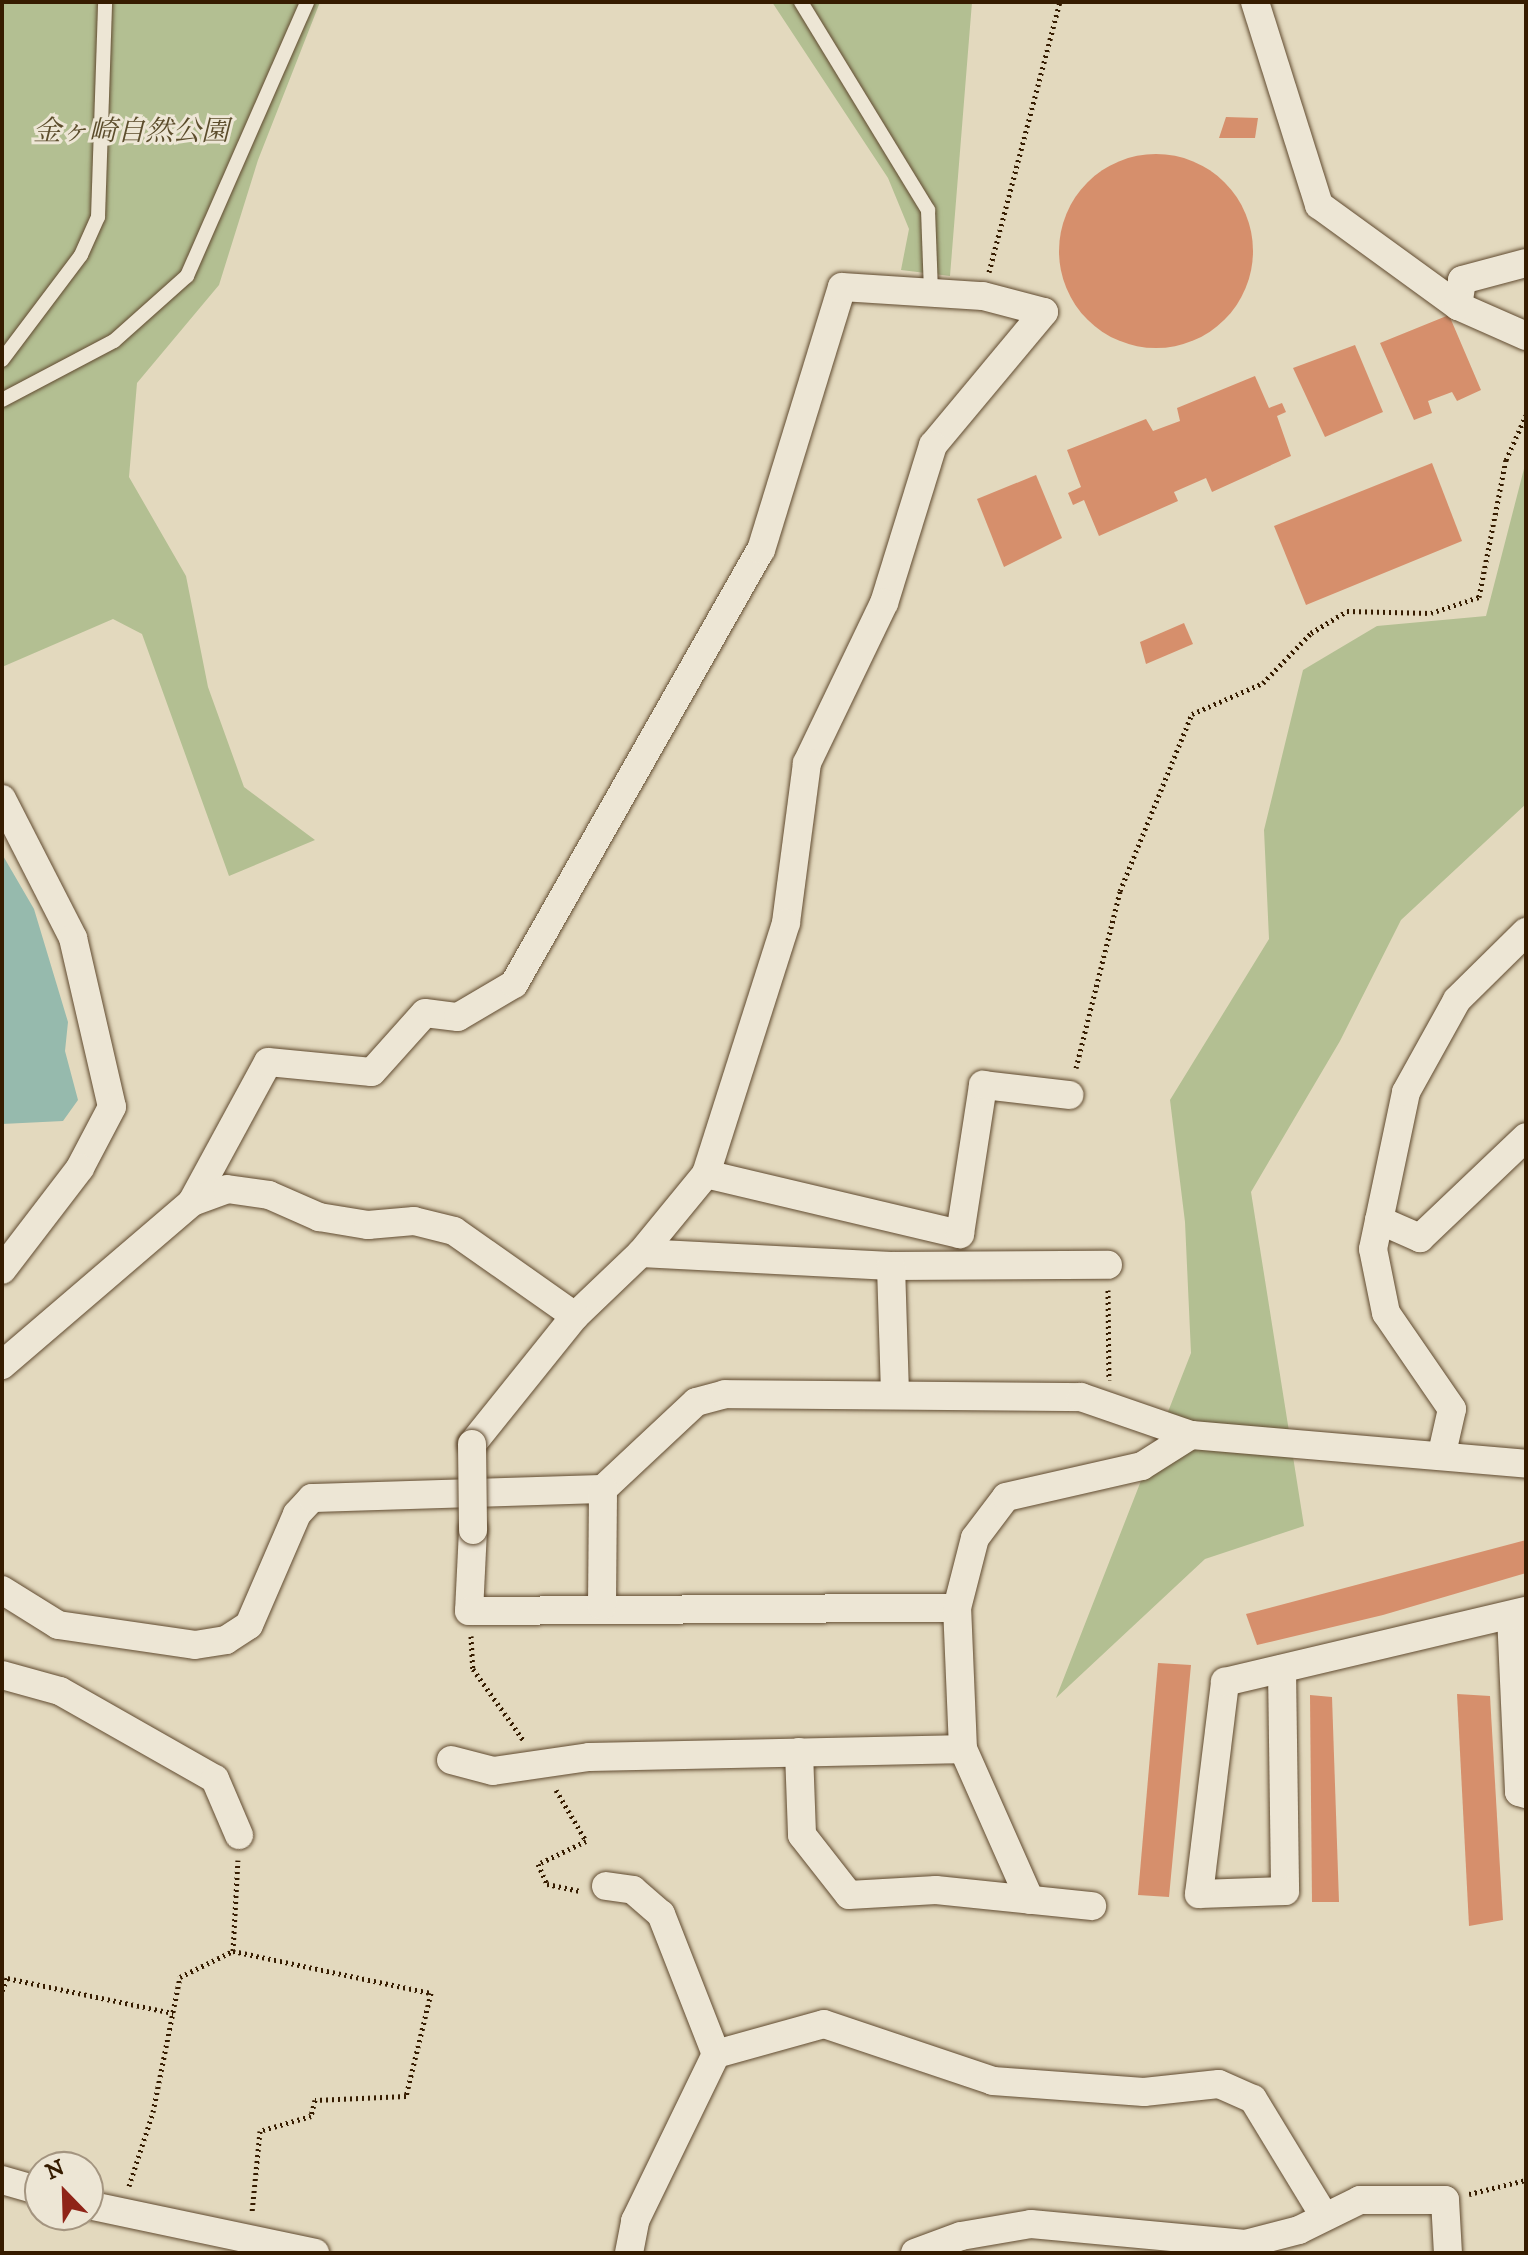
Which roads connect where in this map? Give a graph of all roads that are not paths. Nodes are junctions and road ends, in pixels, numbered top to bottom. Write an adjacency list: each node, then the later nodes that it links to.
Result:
1 (105, 2): 9 (lane)
2 (307, 2): 10 (lane)
3 (801, 2): 6 (lane)
4 (1255, 2): 7 (street)
5 (1526, 263): 7 (street)
6 (931, 292): 15 (street); 16 (street)
7 (1458, 306): 8 (street)
8 (1526, 336)
9 (2, 360)
10 (2, 400)
11 (2, 799): 21 (street)
12 (1526, 932): 17 (street)
13 (1069, 1095): 15 (street)
14 (1526, 1137): 17 (street)
15 (706, 1174): 18 (street)
16 (192, 1202): 22 (street); 23 (street)
17 (1379, 1220): 26 (street)
18 (641, 1253): 20 (street); 22 (street)
19 (1108, 1265): 20 (street)
20 (891, 1266): 24 (street)
21 (2, 1270)
22 (575, 1316): 30 (street, bridge)
23 (2, 1365)
24 (895, 1395): 25 (street); 28 (street)
25 (1191, 1435): 26 (street); 31 (street)
26 (1442, 1453): 27 (street)
27 (1526, 1464)
28 (603, 1489): 29 (street); 30 (street)
29 (2, 1590)
30 (602, 1606): 31 (street)
31 (957, 1608): 35 (street)
32 (1519, 1613): 33 (street); 38 (street)
33 (1282, 1669): 33 (street)
34 (2, 1675): 39 (street)
35 (963, 1749): 36 (street); 41 (street)
36 (799, 1752): 37 (street); 41 (street)
37 (451, 1760)
38 (1526, 1794)
39 (239, 1835)
40 (606, 1886): 43 (street)
41 (1030, 1900): 42 (street)
42 (1092, 1906)
43 (716, 2054): 47 (street); 49 (street)
44 (2, 2180): 45 (street)
45 (24, 2186)
46 (104, 2210): 48 (street)
47 (1323, 2214): 50 (street); 51 (street)
48 (315, 2253)
49 (629, 2253)
50 (915, 2253)
51 (1448, 2253)

